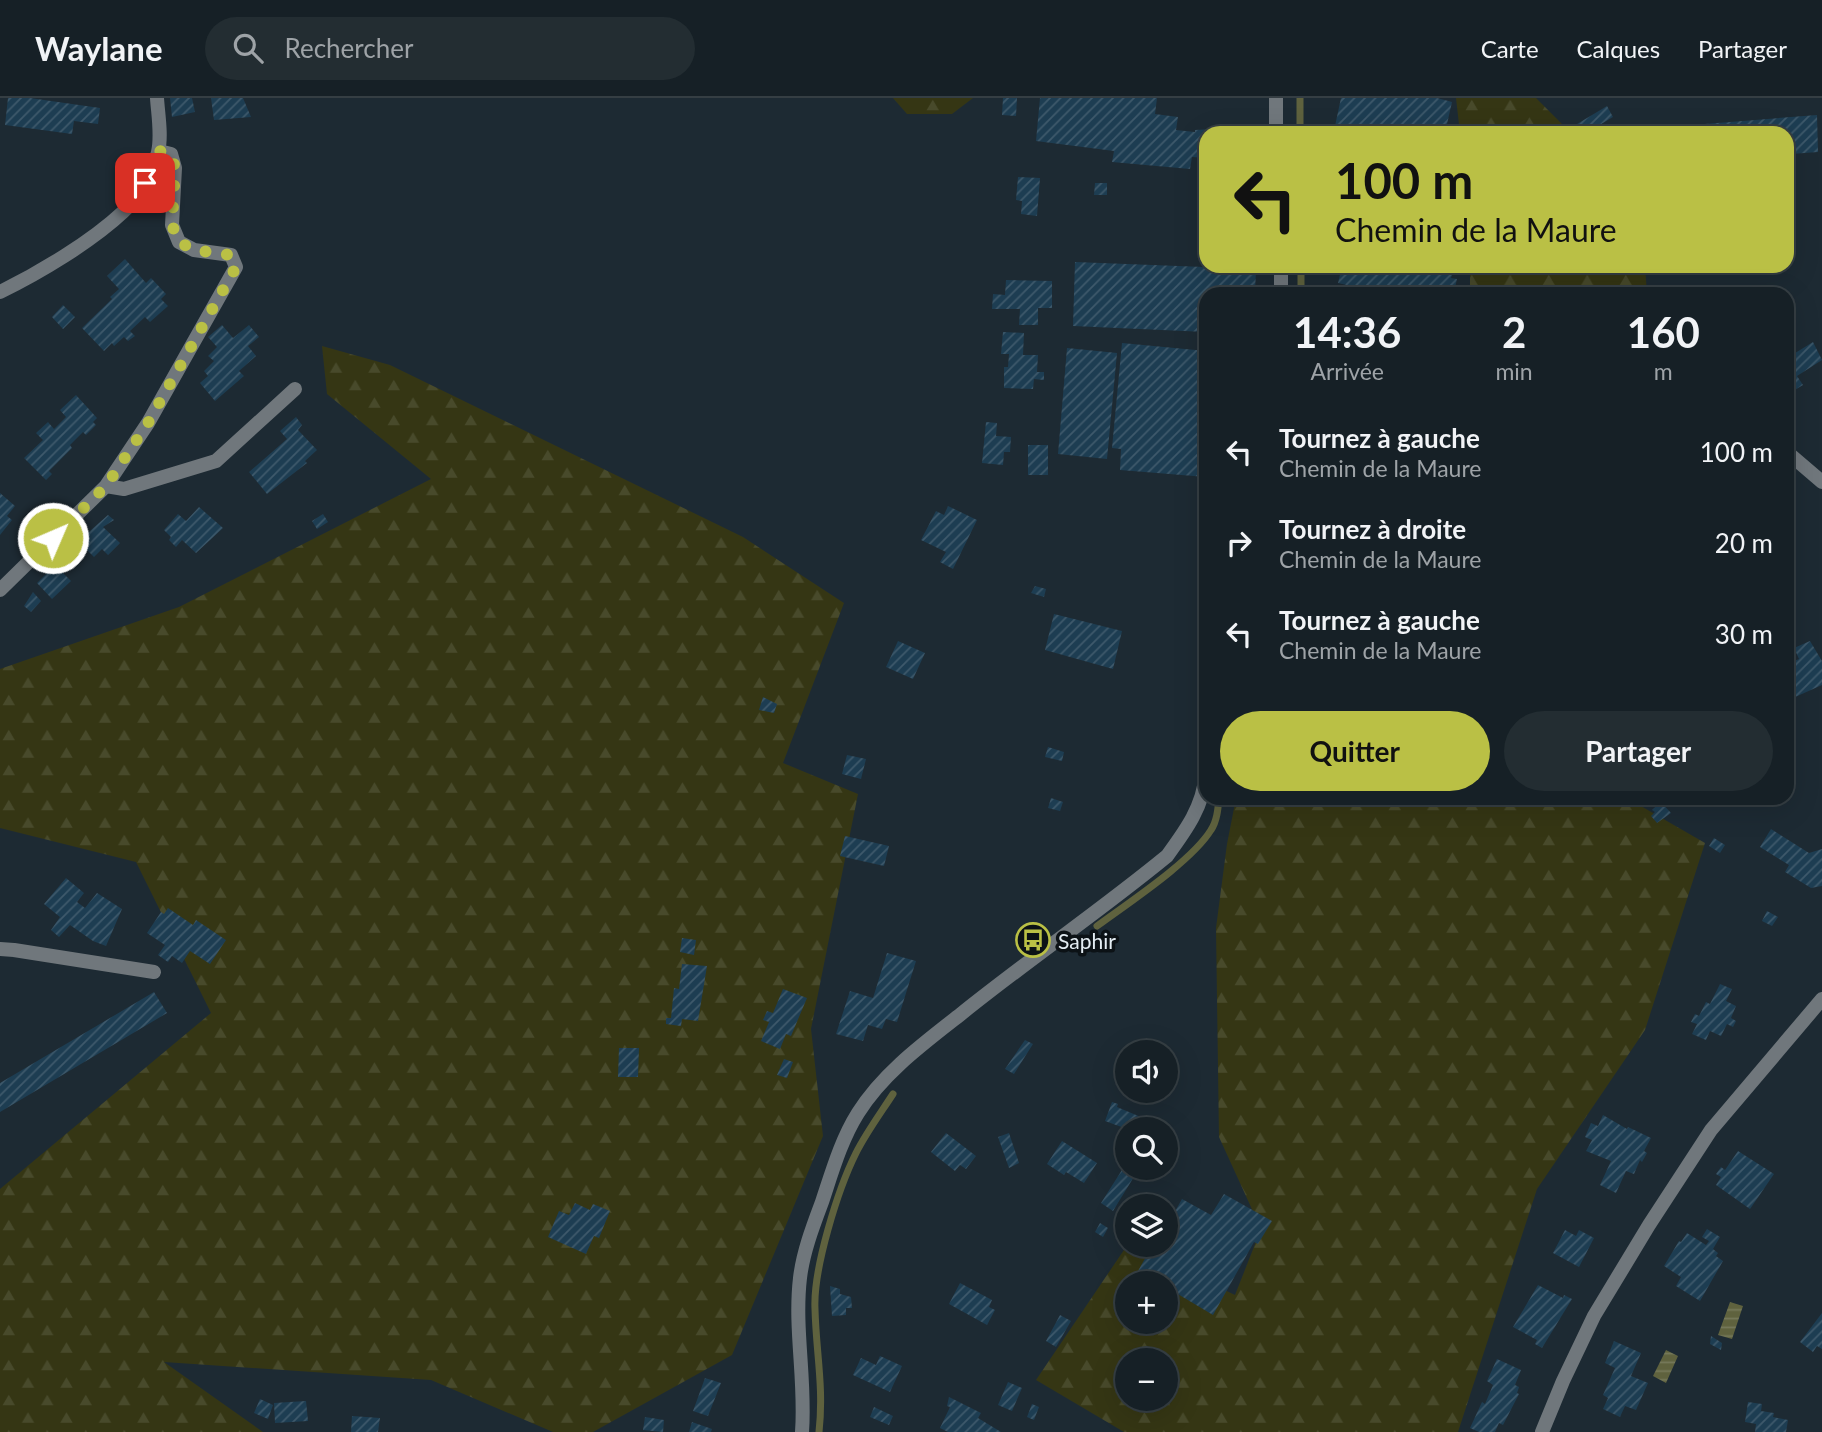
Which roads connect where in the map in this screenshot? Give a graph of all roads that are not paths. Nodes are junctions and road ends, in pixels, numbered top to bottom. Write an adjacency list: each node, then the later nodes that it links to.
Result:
1 (157, 98): 4 (street)
2 (1276, 98): 3 (street)
3 (1276, 126)
4 (159, 151): 5 (street); 9 (street)
5 (0, 292)
6 (295, 389): 9 (street)
7 (1794, 458): 8 (street)
8 (1822, 482)
9 (106, 486): 10 (street)
10 (0, 590)
11 (1200, 805): 15 (street)
12 (0, 949): 13 (street)
13 (154, 972)
14 (1822, 999): 16 (street)
15 (802, 1432)
16 (1542, 1432)

